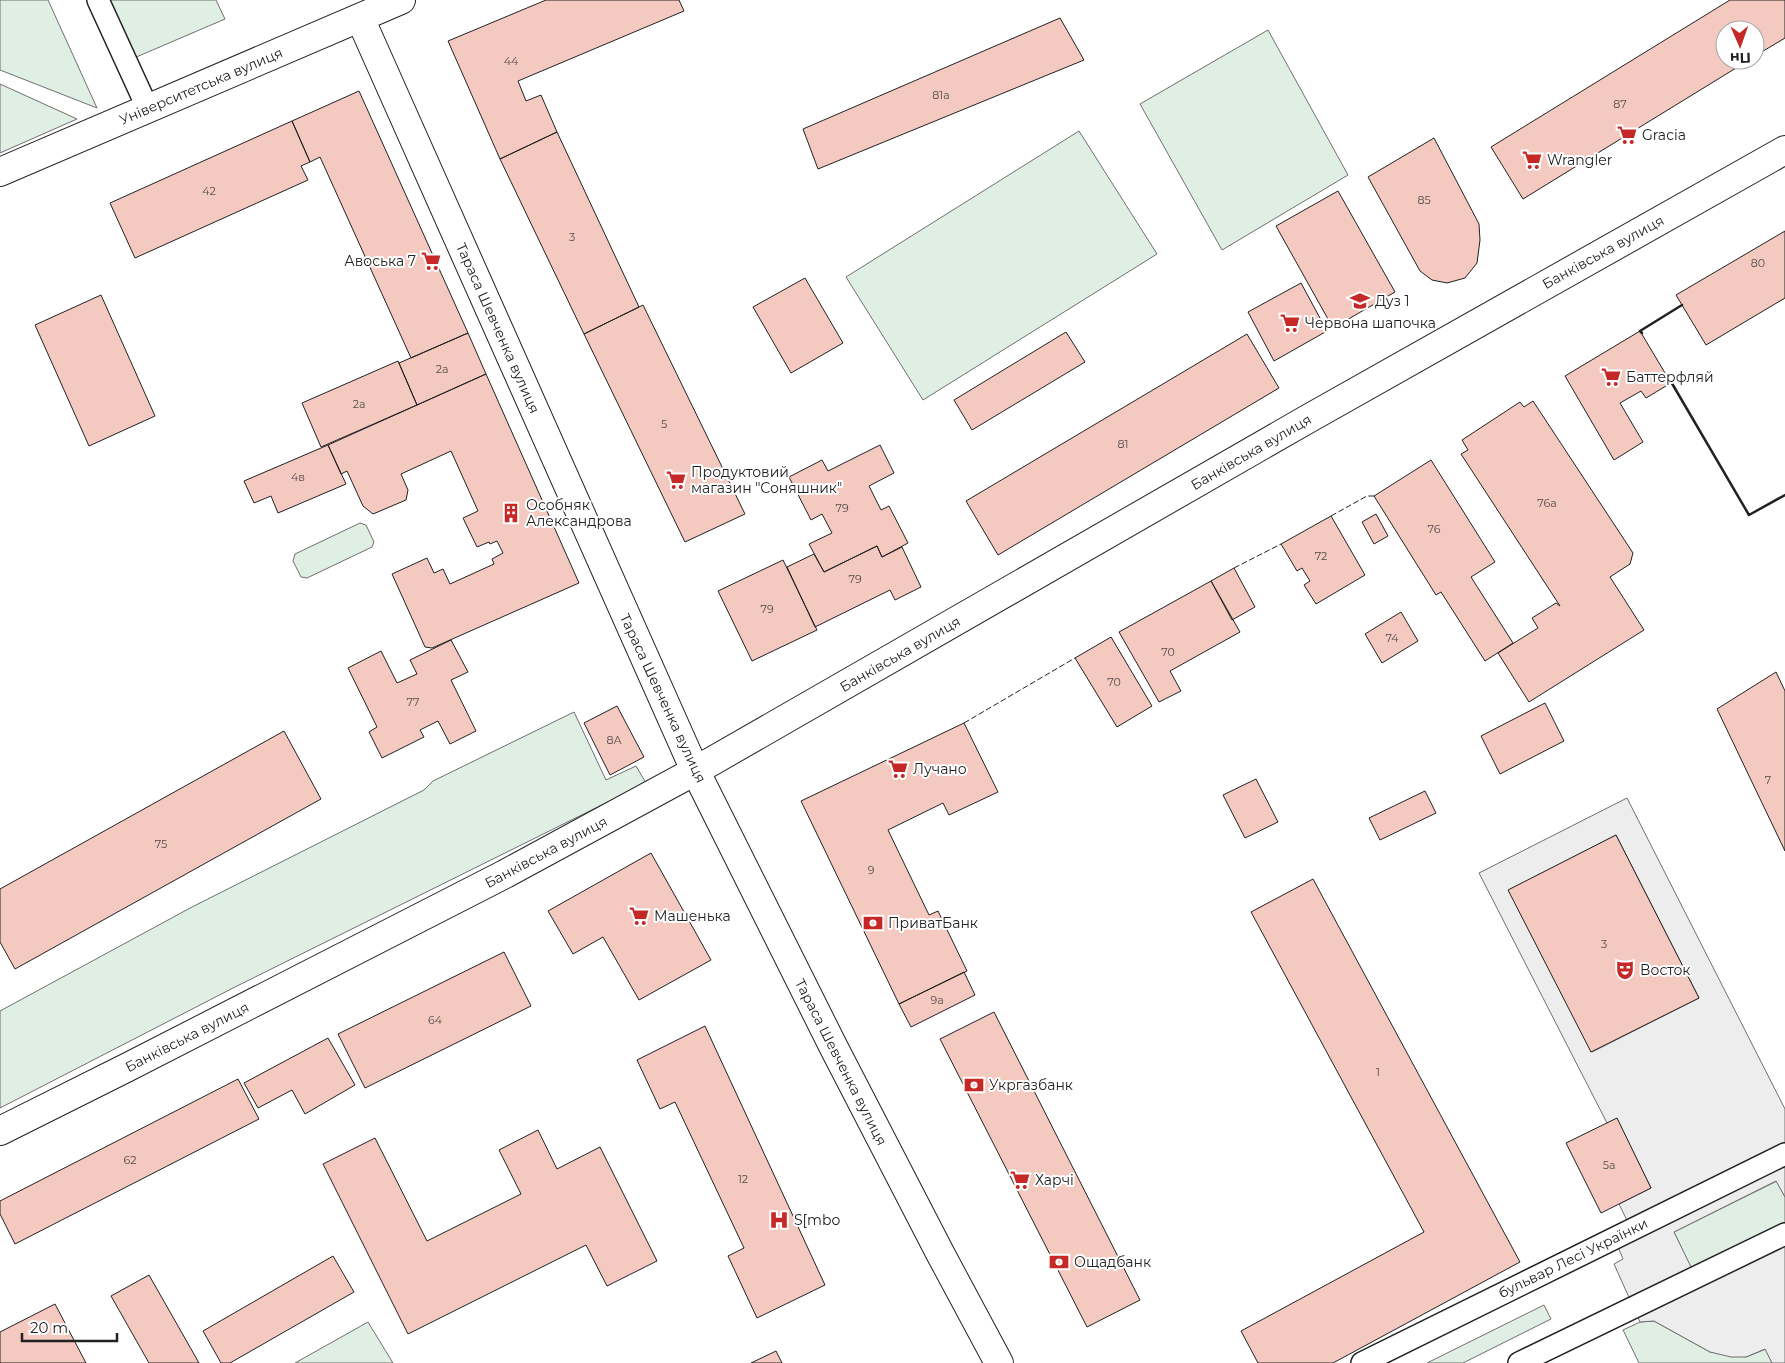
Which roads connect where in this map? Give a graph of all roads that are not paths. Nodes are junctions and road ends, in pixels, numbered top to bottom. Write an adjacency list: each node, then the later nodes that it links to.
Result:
1 (98, 0): 4 (street)
2 (401, 0): 3 (street, Університетська вулиця)
3 (360, 18): 4 (street, Університетська вулиця); 7 (street, Тараса Шевченка вулиця)
4 (148, 109): 6 (street, Університетська вулиця)
5 (1785, 150): 7 (street, Банківська вулиця)
6 (0, 172)
7 (696, 771): 8 (street, Банківська вулиця); 11 (street, Тараса Шевченка вулиця)
8 (0, 1131)
9 (1785, 1154): 12 (street, бульвар Лесі Українки)
10 (1785, 1234): 13 (street)
11 (999, 1363)
12 (1362, 1363)
13 (1519, 1363)

